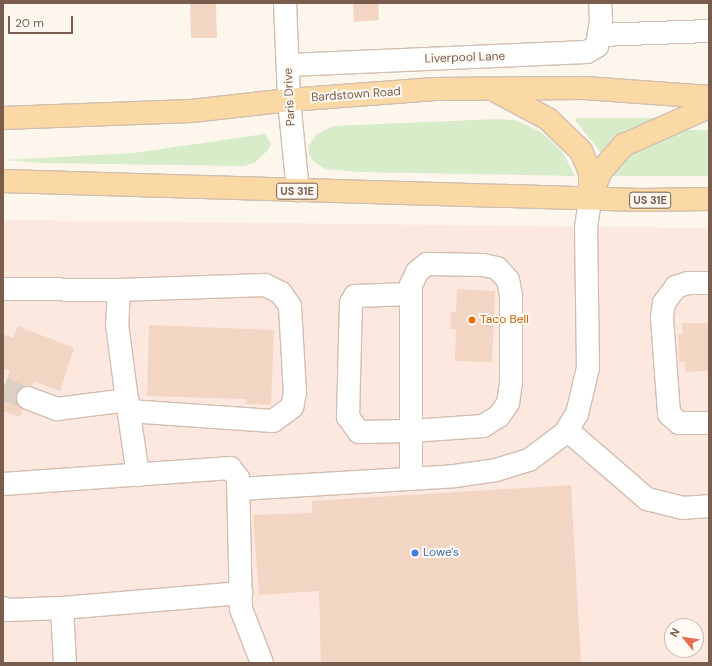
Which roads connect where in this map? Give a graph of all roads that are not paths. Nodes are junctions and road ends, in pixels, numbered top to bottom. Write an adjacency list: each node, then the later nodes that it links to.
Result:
1 (285, 3): 5 (street, Paris Drive)
2 (600, 3): 4 (street)
3 (709, 31): 4 (street)
4 (600, 35): 5 (street, Liverpool Lane)
5 (289, 65): 8 (street, Paris Drive)
6 (491, 88): 7 (main road, Bardstown Road); 8 (main road, Bardstown Road); 13 (main road)
7 (709, 97)
8 (289, 100): 10 (main road, Bardstown Road); 12 (street, Paris Drive)
9 (709, 107): 13 (main road)
10 (3, 118)
11 (3, 181): 12 (main road, US 31E)
12 (298, 191): 13 (main road, US 31E)
13 (590, 198): 14 (main road, US 31E); 22 (street)
14 (709, 199)
15 (709, 283): 21 (street)
16 (3, 289): 17 (street)
17 (119, 290): 20 (street); 20 (street)
18 (411, 294): 23 (street); 23 (street); 23 (street)
19 (28, 398): 20 (street)
20 (128, 406): 24 (street)
21 (709, 423)
22 (567, 430): 25 (street); 28 (street)
23 (411, 431): 25 (street)
24 (138, 475): 26 (street); 27 (street)
25 (411, 478): 27 (street)
26 (3, 484)
27 (239, 490): 29 (street)
28 (709, 506)
29 (241, 593): 31 (street); 33 (street)
30 (3, 608): 31 (street)
31 (62, 608): 32 (street)
32 (65, 663)
33 (262, 663)

